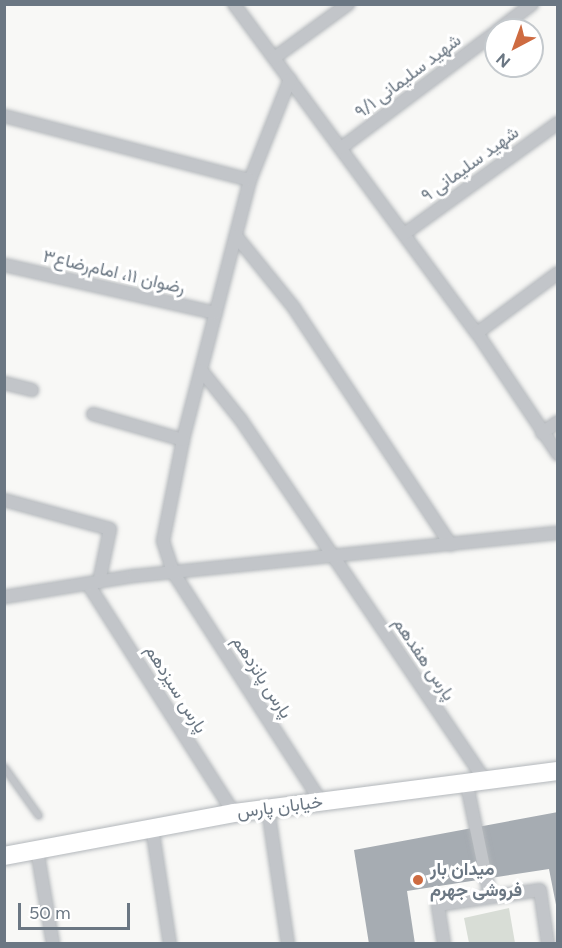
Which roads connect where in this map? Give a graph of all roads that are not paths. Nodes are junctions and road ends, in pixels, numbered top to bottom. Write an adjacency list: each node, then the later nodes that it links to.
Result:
1 (234, 4): 6 (street)
2 (348, 4): 6 (street)
3 (532, 4): 4 (street, شهید سلیمانی ۹/۱)
4 (514, 18)
5 (484, 41): 10 (street, شهید سلیمانی ۹/۱)
6 (274, 58): 7 (street)
7 (290, 79): 10 (street); 11 (street, پارس‌ پانزدهم)
8 (4, 116): 11 (street)
9 (558, 123): 12 (street, شهید سلیمانی ۹)
10 (341, 148): 12 (street)
11 (250, 180): 13 (street, پارس‌ پانزدهم)
12 (404, 234): 17 (street)
13 (236, 236): 16 (street, پارس‌ پانزدهم); 28 (street)
14 (4, 265): 16 (street, رضوان ۱۱، امام‌رضا‌ع‌۳)
15 (558, 273): 17 (street)
16 (216, 313): 18 (street, پارس‌ پانزدهم)
17 (477, 333): 23 (street)
18 (201, 370): 24 (street, پارس‌ پانزدهم); 29 (street, پارس‌ هفدهم)
19 (4, 383): 20 (street)
20 (32, 390)
21 (93, 414): 24 (street)
22 (558, 422): 23 (street)
23 (542, 433): 25 (street)
24 (183, 440): 30 (street, پارس‌ پانزدهم)
25 (558, 454)
26 (4, 500): 31 (street)
27 (558, 533): 28 (street)
28 (451, 545): 29 (street)
29 (332, 556): 30 (street); 35 (street, پارس‌ هفدهم)
30 (173, 572): 31 (street); 37 (street, پارس‌ پانزدهم)
31 (94, 583): 32 (street); 39 (street, پارس‌ سیزدهم)
32 (4, 597)
33 (4, 767): 40 (lane)
34 (558, 771): 35 (main road, خیابان پارس)
35 (486, 782): 36 (main road, خیابان پارس)
36 (467, 785): 37 (main road, خیابان پارس); 44 (street)
37 (321, 802): 38 (main road, خیابان پارس)
38 (268, 809): 39 (main road, خیابان پارس); 47 (street)
39 (234, 813): 41 (main road, خیابان پارس)
40 (39, 816)
41 (152, 827): 42 (main road, خیابان پارس); 46 (street)
42 (37, 850): 43 (main road, خیابان پارس); 45 (street)
43 (4, 856)
44 (490, 896): 48 (street); 49 (street)
45 (53, 944)
46 (170, 944)
47 (288, 944)
48 (444, 944)
49 (548, 944)

